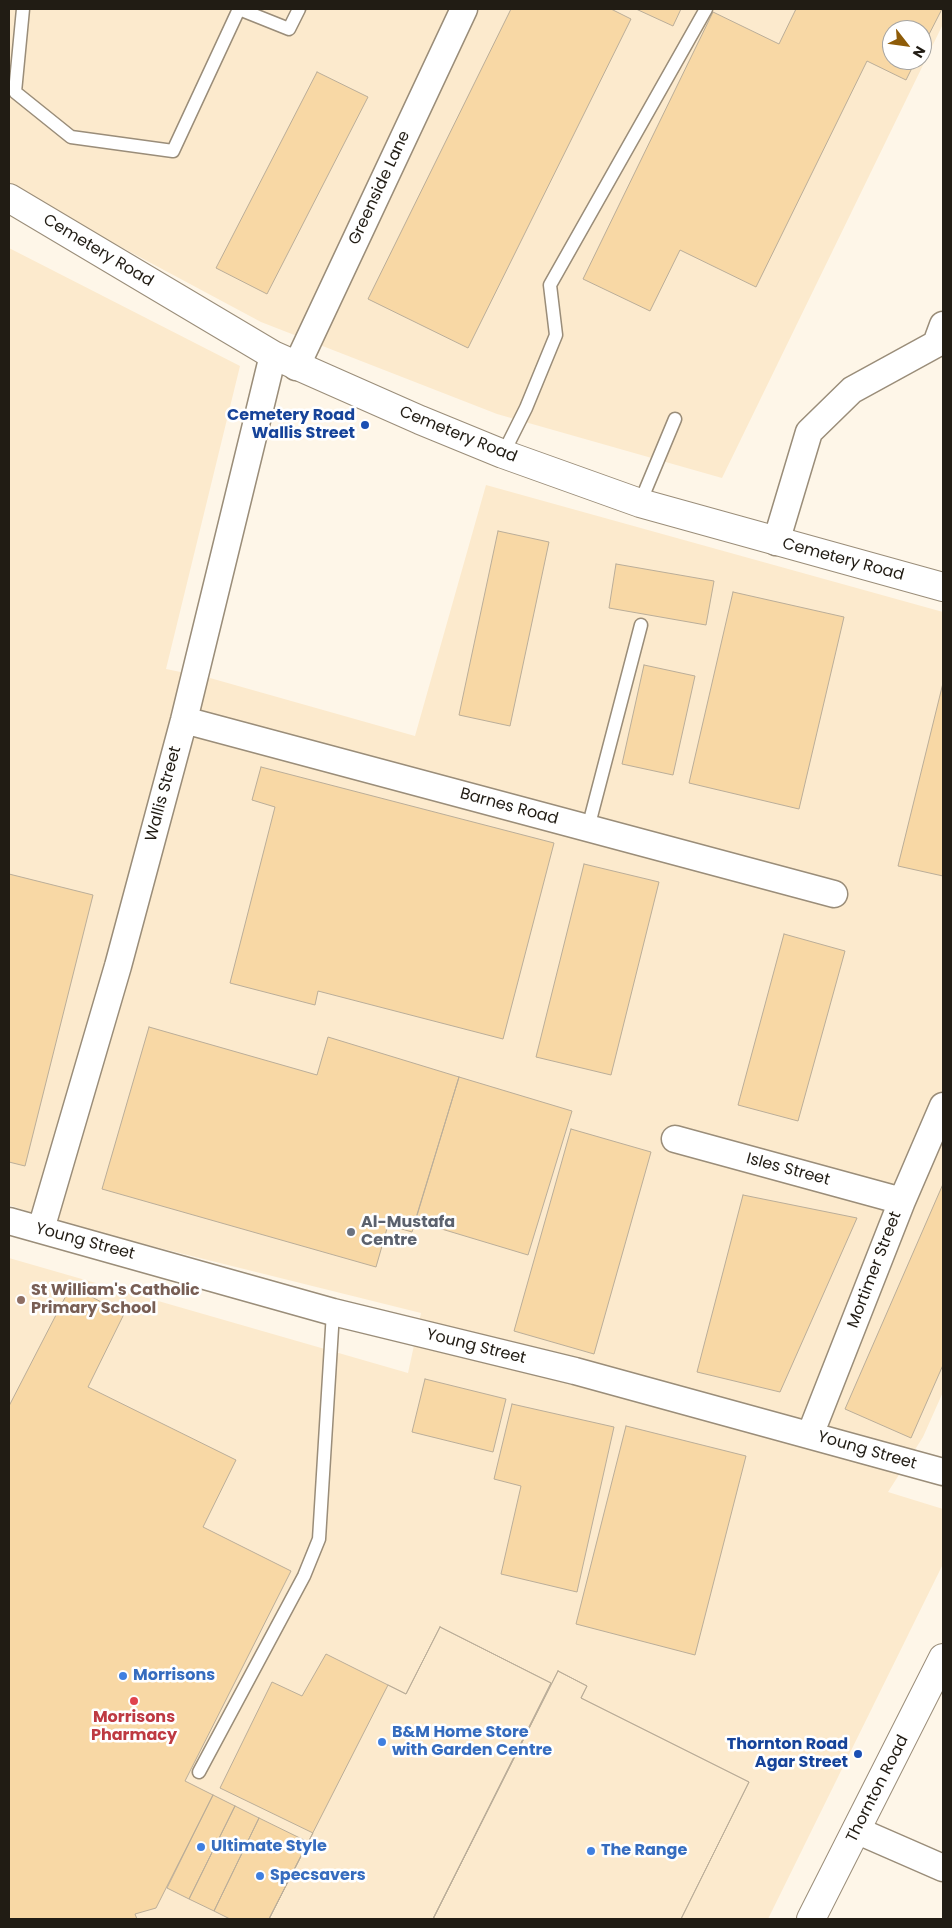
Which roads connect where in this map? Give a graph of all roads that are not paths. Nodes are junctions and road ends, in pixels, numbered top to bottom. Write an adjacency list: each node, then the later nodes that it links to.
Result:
1 (22, 9): 2 (lane)
2 (300, 9)
3 (464, 9): 7 (street, Greenside Lane)
4 (706, 9): 9 (lane)
5 (12, 196): 7 (street, Cemetery Road)
6 (943, 325): 11 (street)
7 (284, 361): 9 (street, Cemetery Road); 14 (street, Wallis Street)
8 (675, 419): 10 (lane)
9 (504, 454): 10 (street, Cemetery Road)
10 (640, 503): 11 (street, Cemetery Road)
11 (776, 542): 12 (street, Cemetery Road)
12 (943, 587)
13 (641, 625): 15 (lane)
14 (184, 720): 15 (street, Barnes Road); 21 (street, Wallis Street)
15 (588, 828): 16 (street, Barnes Road)
16 (834, 894)
17 (943, 1106): 19 (street, Mortimer Street)
18 (674, 1139): 19 (street, Isles Street)
19 (902, 1201): 23 (street, Mortimer Street)
20 (9, 1222): 21 (street, Young Street)
21 (42, 1229): 22 (street, Young Street)
22 (334, 1312): 23 (street, Young Street); 26 (lane)
23 (810, 1435): 24 (street, Young Street)
24 (943, 1472)
25 (941, 1668): 27 (street, Thornton Road)
26 (199, 1772)
27 (856, 1830): 28 (street); 29 (street, Thornton Road)
28 (943, 1868)
29 (811, 1919)

